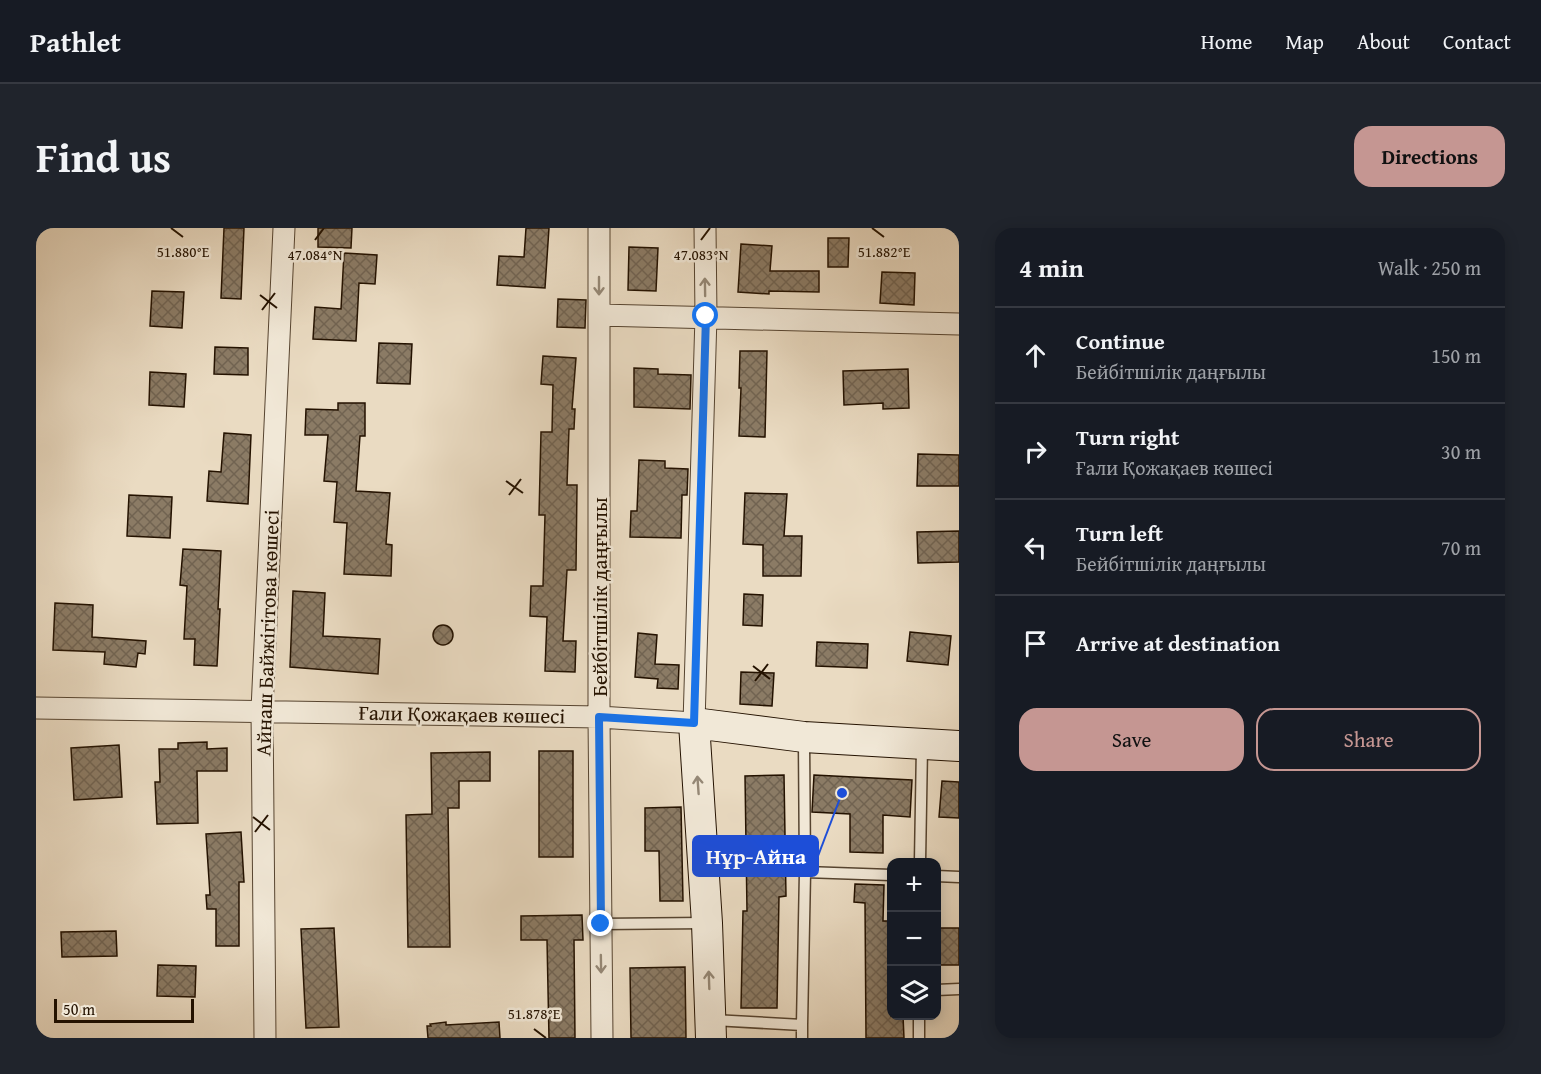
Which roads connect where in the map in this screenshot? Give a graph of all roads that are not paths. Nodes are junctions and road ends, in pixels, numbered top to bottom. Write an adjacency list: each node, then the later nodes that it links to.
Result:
1 (284, 228): 8 (street, Айнаш Байжігітова көшесі)
2 (599, 228): 4 (street, Бейбітшілік даңғылы, one-way to 4)
3 (705, 228): 5 (street, one-way to 3)
4 (599, 315): 5 (street); 9 (street, Бейбітшілік даңғылы)
5 (706, 316): 6 (street); 10 (street)
6 (959, 324)
7 (36, 708): 8 (street, Ғали Қожақаев көшесі)
8 (262, 710): 9 (street, Ғали Қожақаев көшесі); 26 (street, Айнаш Байжігітова көшесі)
9 (599, 717): 10 (street, Ғали Қожақаев көшесі); 19 (street, Бейбітшілік даңғылы)
10 (694, 723): 11 (street, Ғали Қожақаев көшесі); 20 (street, one-way to 10)
11 (804, 737): 12 (street, Ғали Қожақаев көшесі); 15 (lane)
12 (922, 743): 13 (street, Ғали Қожақаев көшесі); 14 (lane)
13 (959, 746)
14 (920, 858)
15 (805, 872): 16 (lane); 24 (lane)
16 (887, 875)
17 (941, 876): 18 (lane)
18 (959, 877)
19 (601, 924): 20 (lane); 27 (street, Бейбітшілік даңғылы, one-way to 27)
20 (707, 924): 25 (street, one-way to 20)
21 (959, 989): 22 (lane)
22 (941, 990)
23 (919, 1020): 29 (lane)
24 (802, 1025): 25 (lane); 28 (lane)
25 (710, 1029)
26 (265, 1038)
27 (602, 1038)
28 (802, 1038)
29 (919, 1038)

